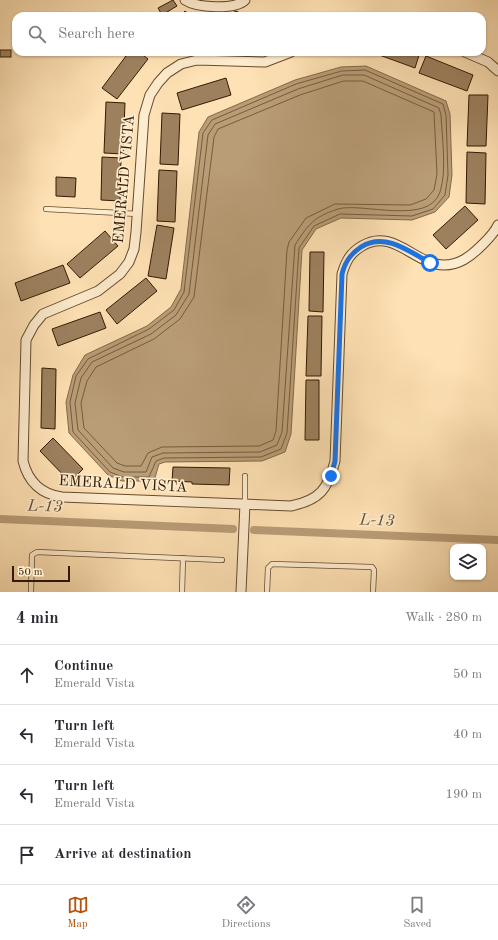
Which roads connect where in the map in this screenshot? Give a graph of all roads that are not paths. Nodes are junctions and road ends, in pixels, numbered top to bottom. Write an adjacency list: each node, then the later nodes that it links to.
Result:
1 (185, 0): 2 (street)
2 (245, 0)
3 (281, 56): 7 (street, EMERALD VISTA)
4 (474, 56): 5 (street)
5 (498, 71)
6 (46, 209): 7 (lane)
7 (138, 214): 10 (street, EMERALD VISTA)
8 (498, 225): 10 (street, EMERALD VISTA)
9 (245, 476): 10 (lane)
10 (245, 504): 15 (street)
11 (183, 558): 12 (lane); 13 (lane); 14 (lane)
12 (222, 560)
13 (31, 592)
14 (182, 592)
15 (241, 592)
16 (267, 592): 17 (lane)
17 (374, 592)

